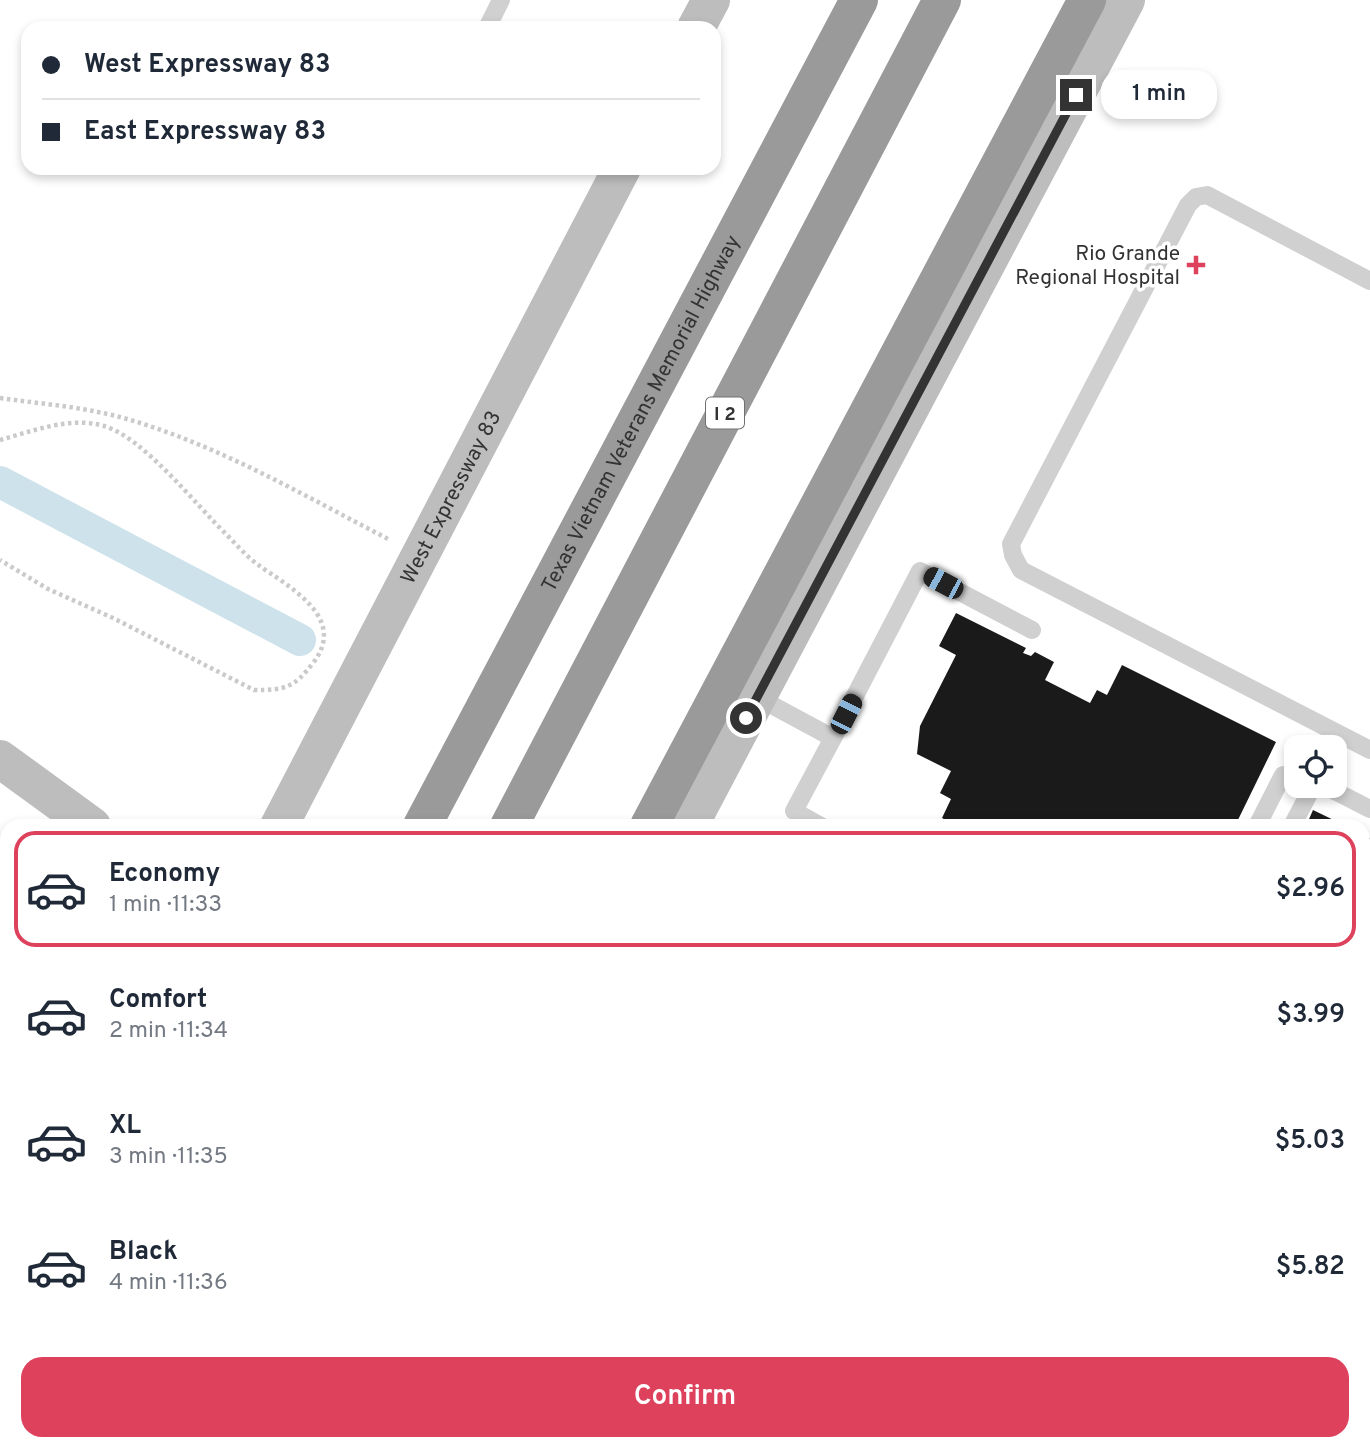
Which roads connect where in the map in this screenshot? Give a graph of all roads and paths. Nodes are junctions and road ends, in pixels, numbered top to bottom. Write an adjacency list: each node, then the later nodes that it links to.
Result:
1 (501, 0): 7 (lane)
2 (711, 0): 8 (main road)
3 (859, 0): 26 (highway, Texas Vietnam Veterans Memorial Highway)
4 (942, 0): 27 (highway, I 2)
5 (1087, 0): 28 (highway)
6 (1126, 0): 16 (main road)
7 (490, 21)
8 (700, 21)
9 (618, 175): 13 (main road, West Expressway 83)
10 (1370, 281): 18 (lane)
11 (0, 398): 13 (path)
12 (0, 440): 14 (path)
13 (419, 555): 25 (main road, West Expressway 83)
14 (0, 560)
15 (1032, 630): 17 (lane)
16 (757, 697): 17 (lane); 29 (main road)
17 (833, 738): 30 (lane)
18 (1370, 750)
19 (0, 759): 24 (main road)
20 (1283, 775): 31 (lane)
21 (1347, 797): 23 (lane)
22 (1307, 798): 32 (lane)
23 (1370, 809)
24 (82, 819)
25 (283, 819)
26 (426, 819)
27 (513, 819)
28 (653, 819)
29 (693, 819)
30 (808, 819)
31 (1261, 819)
32 (1296, 819)

